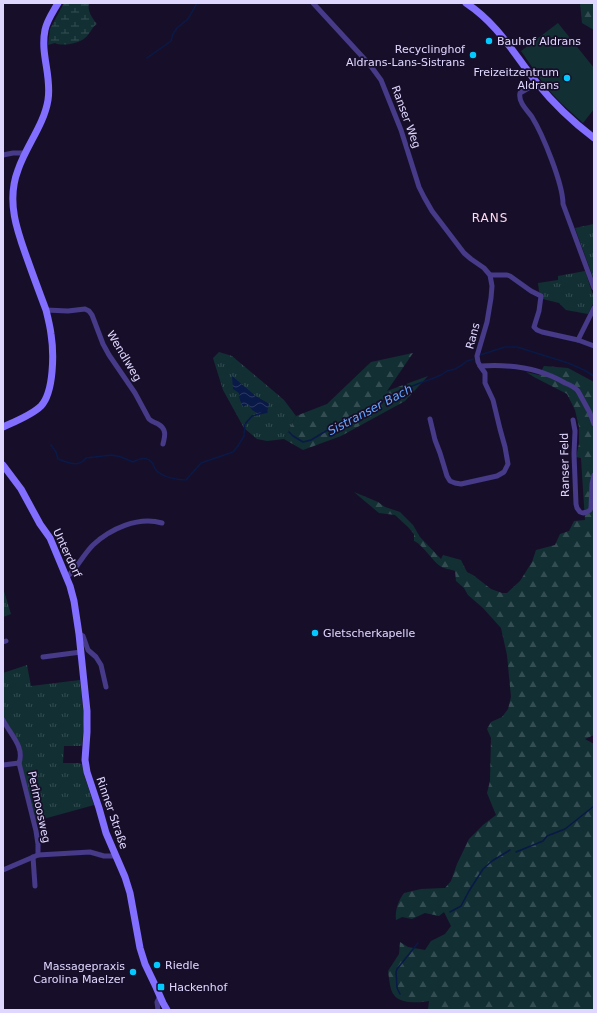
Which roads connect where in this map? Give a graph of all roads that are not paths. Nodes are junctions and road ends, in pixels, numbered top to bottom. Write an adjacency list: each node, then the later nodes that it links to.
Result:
1 (58, 3): 6 (main road)
2 (313, 3): 8 (street, Ranser Weg)
3 (466, 3): 4 (main road)
4 (537, 83): 5 (main road); 9 (street)
5 (594, 138)
6 (25, 153): 7 (street); 11 (main road)
7 (3, 155)
8 (490, 276): 12 (street); 14 (street, Rans)
9 (594, 288)
10 (594, 308): 12 (street)
11 (46, 310): 18 (main road); 19 (street, Wendlweg)
12 (578, 340): 13 (street)
13 (594, 346)
14 (480, 366): 15 (street); 17 (street, Rans)
15 (430, 419)
16 (573, 420): 22 (street, Ranser Feld)
17 (594, 424)
18 (3, 427)
19 (163, 444)
20 (3, 465): 21 (main road, Unterdorf)
21 (6, 474): 24 (main road, Unterdorf)
22 (594, 475)
23 (162, 523): 24 (street)
24 (67, 577): 25 (main road, Unterdorf)
25 (79, 634): 26 (main road, Unterdorf); 28 (street)
26 (81, 652): 27 (street); 33 (main road, Rinner Straße)
27 (44, 657)
28 (106, 687)
29 (3, 720): 30 (street, Perlmoosweg)
30 (19, 763): 31 (street); 32 (street, Perlmoosweg)
31 (3, 765)
32 (36, 856): 33 (street); 34 (street); 35 (street, Perlmoosweg)
33 (116, 856): 36 (main road, Rinner Straße)
34 (3, 870)
35 (35, 886)
36 (160, 996): 37 (street); 38 (main road, Rinner Straße)
37 (158, 1010)
38 (168, 1010)

